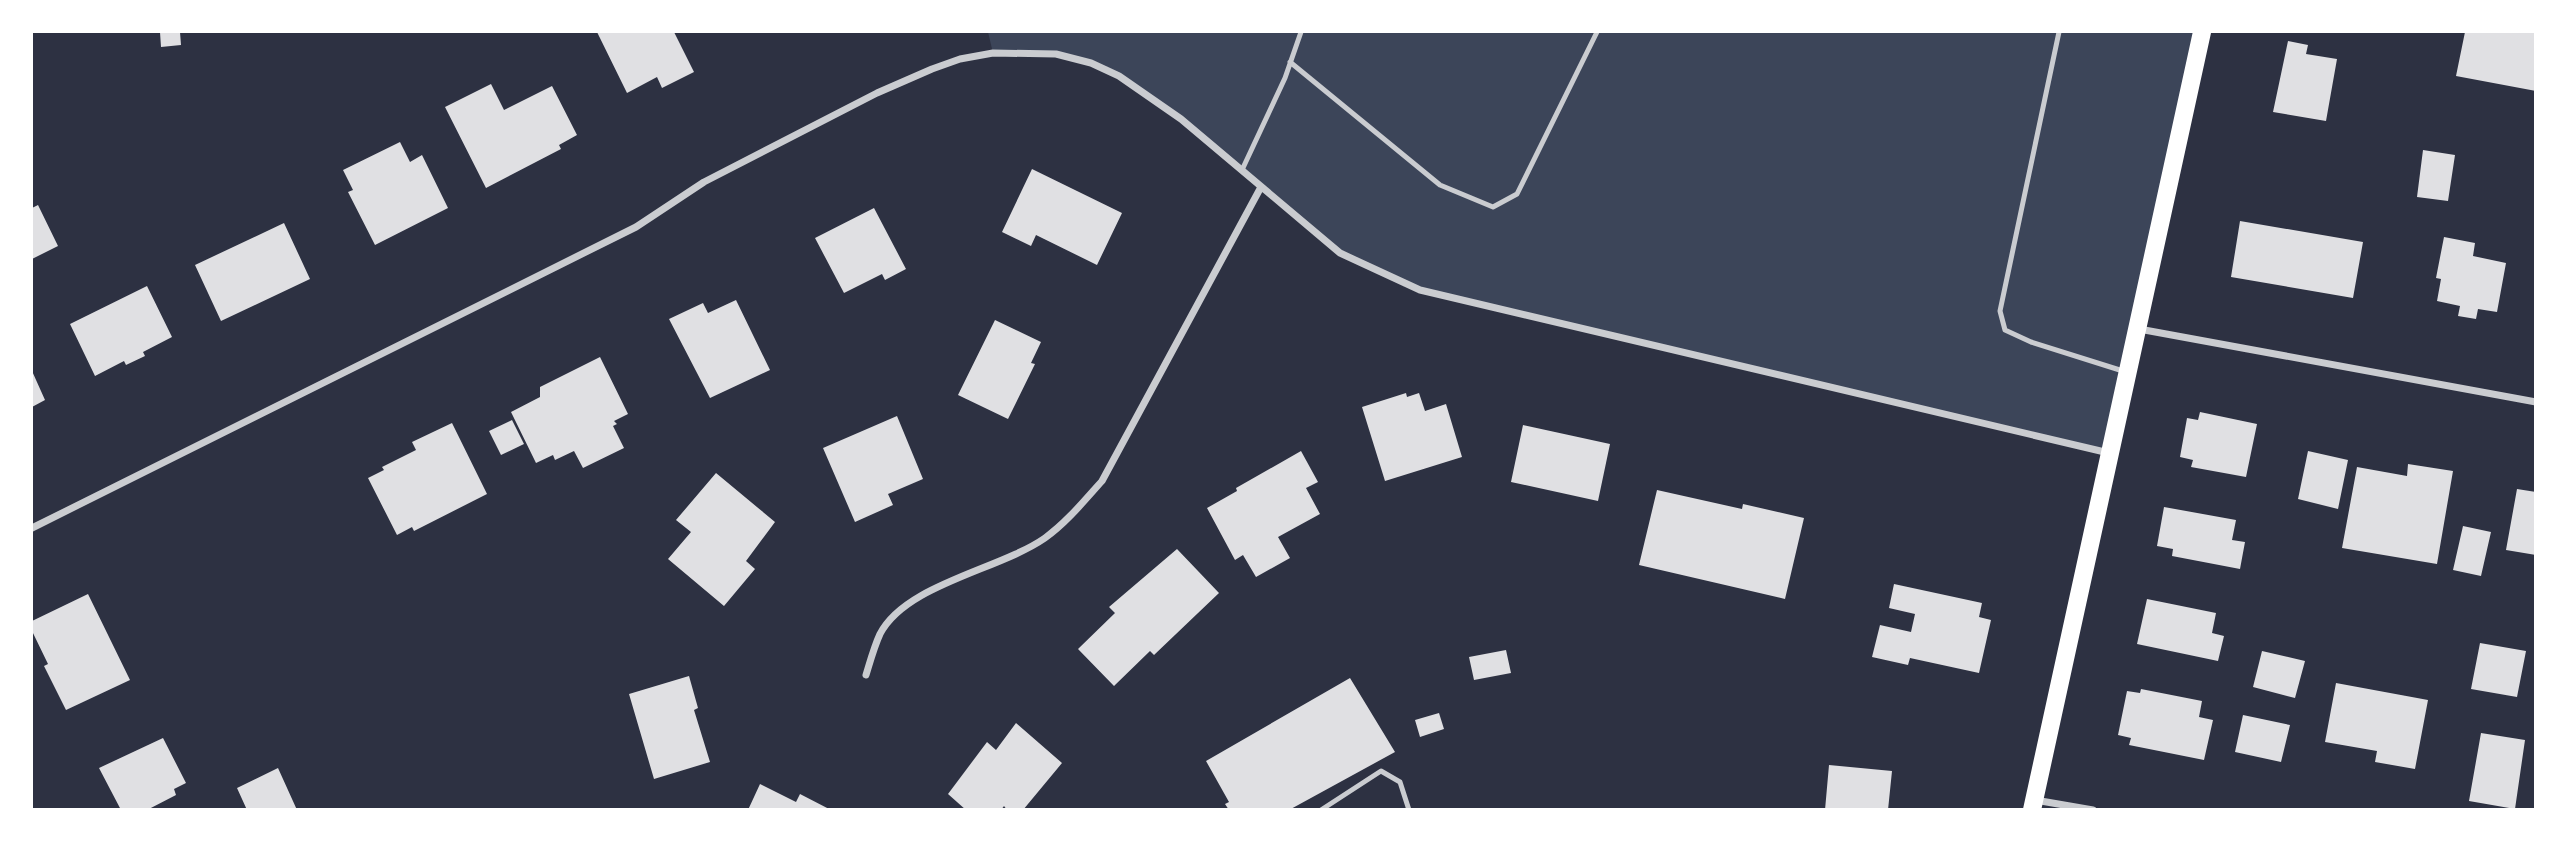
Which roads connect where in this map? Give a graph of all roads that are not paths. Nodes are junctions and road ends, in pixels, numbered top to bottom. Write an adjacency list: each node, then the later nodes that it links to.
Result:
1 (1301, 32): 5 (lane)
2 (1597, 32): 5 (lane)
3 (2059, 32): 9 (lane)
4 (2202, 32): 8 (main road)
5 (1290, 62): 6 (lane)
6 (1242, 170): 7 (street); 12 (street)
7 (1261, 187): 11 (street); 13 (street)
8 (2138, 329): 9 (main road); 10 (street)
9 (2128, 373): 11 (main road)
10 (2536, 402)
11 (2109, 453): 14 (main road)
12 (32, 528)
13 (866, 675)
14 (2033, 804): 17 (street)
15 (1321, 810): 16 (lane)
16 (1409, 810)
17 (2093, 810)

